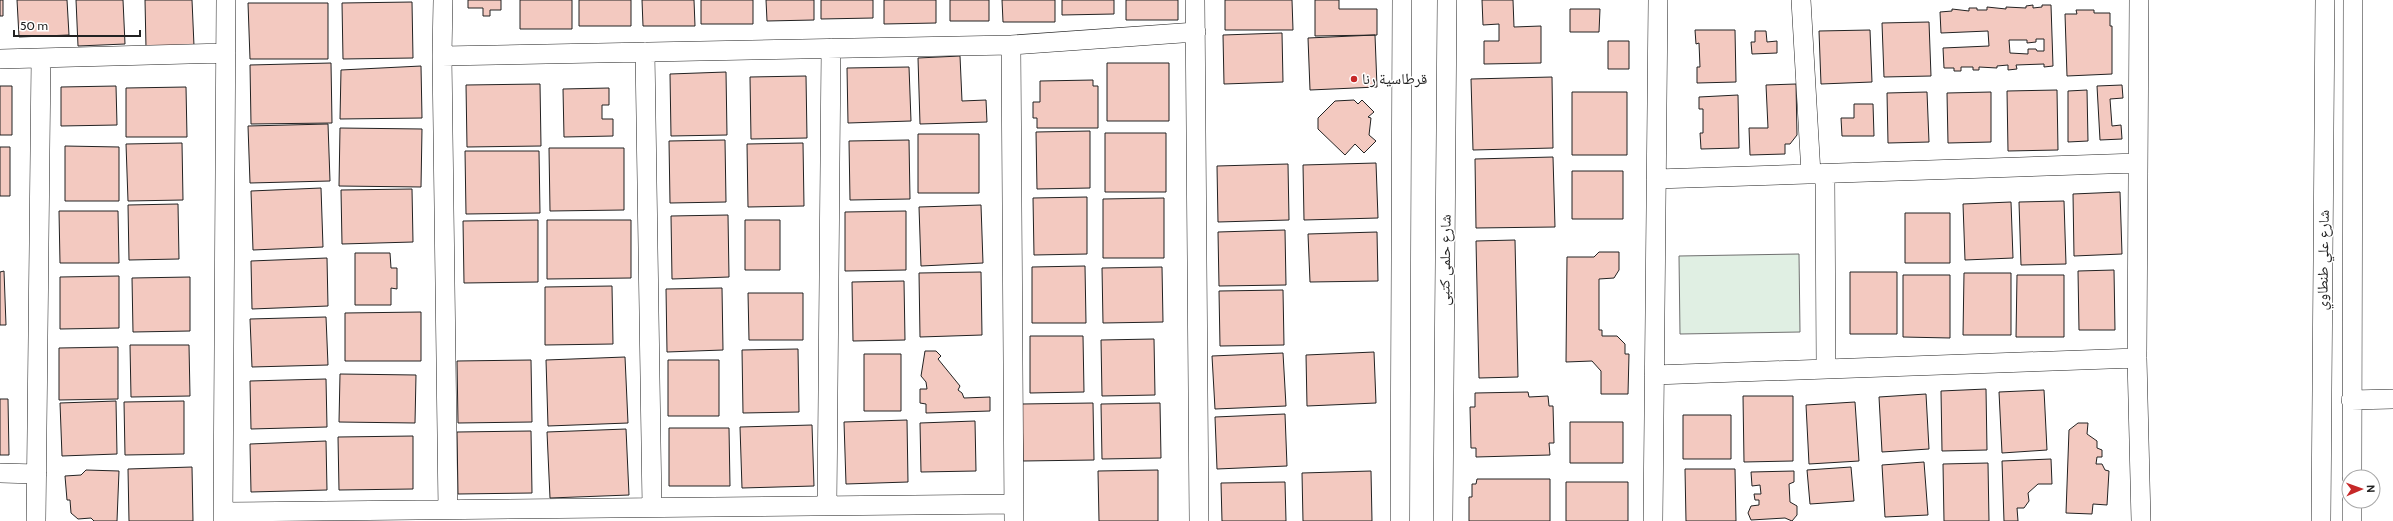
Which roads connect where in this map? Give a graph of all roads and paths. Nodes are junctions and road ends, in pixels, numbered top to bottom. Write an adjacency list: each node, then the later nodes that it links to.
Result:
1 (226, 0): 15 (street)
2 (443, 0): 16 (street)
3 (1196, 0): 11 (street)
4 (1402, 0): 38 (street)
5 (1447, 0): 39 (street, شارع حلمى كتبى)
6 (1658, 0): 21 (street)
7 (1801, 0): 20 (street)
8 (2139, 0): 19 (street)
9 (2325, 0): 42 (street, شارع علي طنطاوي)
10 (2353, 0): 26 (street, شارع علي طنطاوي)
11 (1196, 32): 12 (street); 37 (street)
12 (1011, 45): 13 (street); 34 (street)
13 (831, 48): 14 (street); 30 (street)
14 (645, 52): 16 (street); 31 (street)
15 (226, 53): 17 (street); 35 (street)
16 (442, 56): 33 (street)
17 (41, 58): 18 (street); 29 (street)
18 (0, 59)
19 (2138, 163): 20 (street); 22 (street)
20 (1818, 174): 21 (street); 23 (street)
21 (1656, 179): 24 (street)
22 (2137, 358): 23 (street); 41 (street)
23 (1826, 369): 24 (street)
24 (1654, 375): 40 (street)
25 (2393, 399): 26 (street)
26 (2351, 400): 27 (street, شارع علي طنطاوي)
27 (2352, 469)
28 (0, 473): 29 (street)
29 (37, 474): 36 (street)
30 (827, 506): 31 (street); 34 (street)
31 (652, 508): 33 (street)
32 (2352, 509): 43 (street)
33 (448, 510): 35 (street)
34 (1014, 512)
35 (223, 517)
36 (36, 521)
37 (1198, 521)
38 (1400, 521)
39 (1443, 521)
40 (1653, 521)
41 (2141, 521)
42 (2321, 521)
43 (2352, 521)

